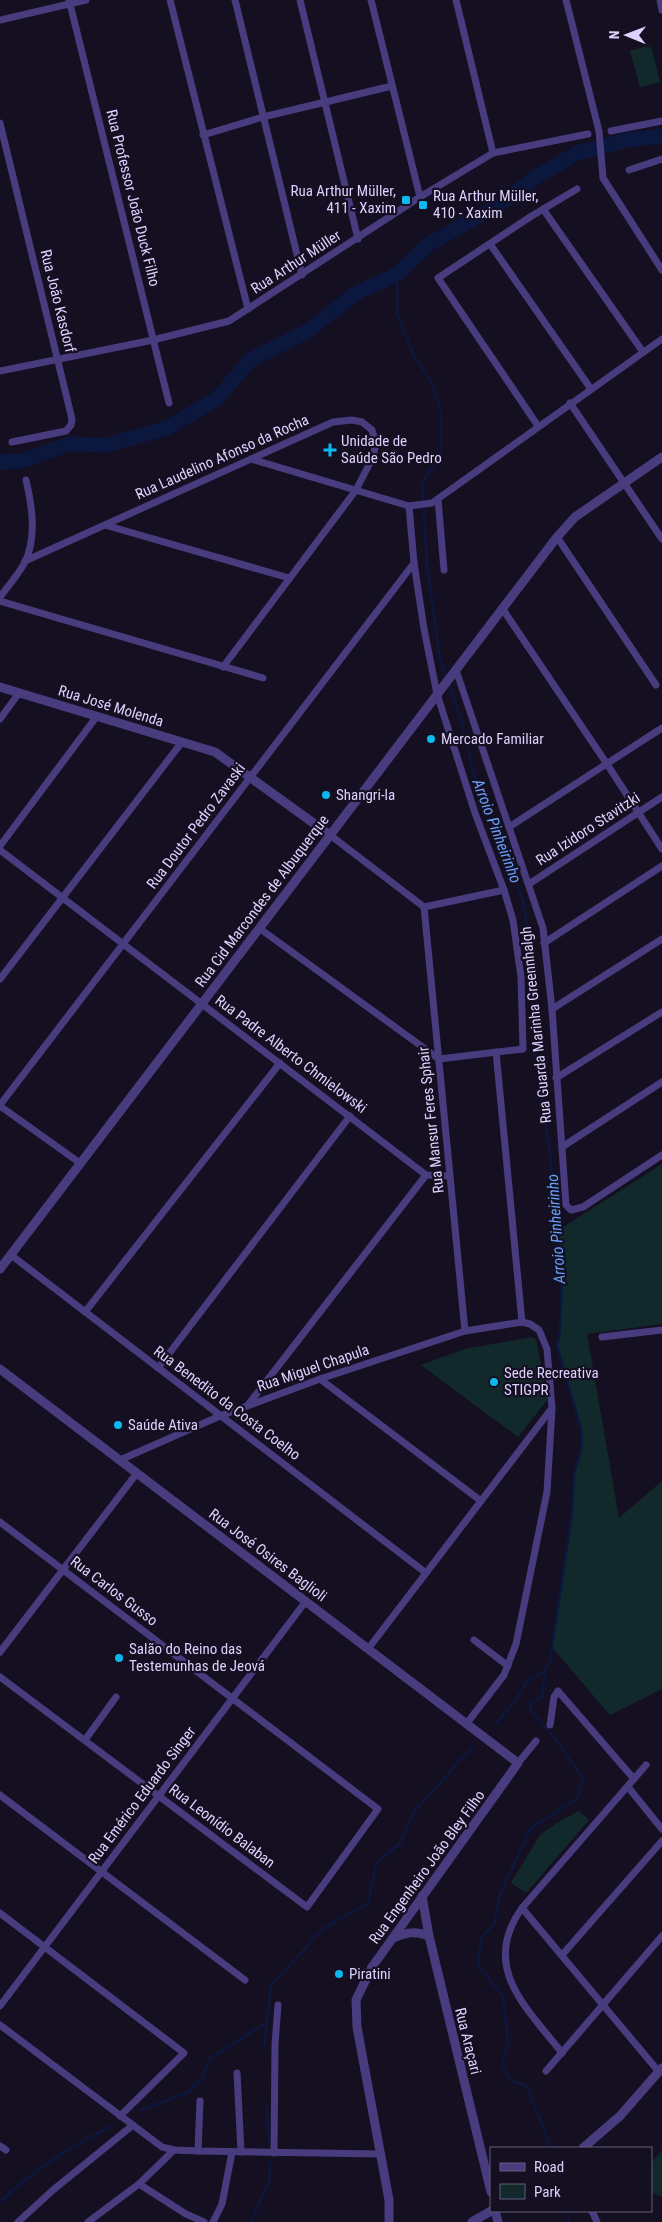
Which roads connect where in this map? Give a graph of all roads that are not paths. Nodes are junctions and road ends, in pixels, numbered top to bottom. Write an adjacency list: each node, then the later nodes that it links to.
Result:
1 (86, 0): 9 (street)
2 (170, 0): 19 (street)
3 (235, 0): 14 (street)
4 (300, 0): 13 (street)
5 (371, 0): 12 (street)
6 (456, 0): 20 (street)
7 (566, 0): 28 (street)
8 (660, 0): 10 (street)
9 (70, 2): 11 (street); 32 (street, Rua Professor João Duck Filho)
10 (662, 10)
11 (0, 20)
12 (392, 86): 13 (street); 24 (street)
13 (325, 103): 14 (street); 26 (street)
14 (264, 117): 19 (street); 29 (street)
15 (662, 121): 17 (street)
16 (0, 123): 34 (street, Rua João Kasdorf)
17 (611, 131)
18 (588, 134): 20 (street, Rua Arthur Müller)
19 (203, 135): 30 (street)
20 (493, 153): 24 (street, Rua Arthur Müller)
21 (662, 159): 22 (street)
22 (630, 170)
23 (577, 189): 25 (street)
24 (420, 197): 26 (street, Rua Arthur Müller)
25 (543, 209): 27 (street); 33 (street)
26 (358, 239): 29 (street, Rua Arthur Müller)
27 (490, 244): 36 (street); 39 (street)
28 (662, 270)
29 (302, 275): 30 (street, Rua Arthur Müller)
30 (248, 309): 32 (street, Rua Arthur Müller)
31 (662, 339): 33 (street)
32 (154, 340): 34 (street, Rua Arthur Müller); 37 (street, Rua Professor João Duck Filho)
33 (643, 352): 36 (street)
34 (58, 360): 35 (street, Rua Arthur Müller); 40 (street, Rua João Kasdorf)
35 (0, 371)
36 (591, 389): 38 (street)
37 (169, 403)
38 (570, 403): 39 (street); 44 (street)
39 (538, 426): 46 (street)
40 (12, 442)
41 (662, 456): 44 (street, Rua Cid Marcondes de Albuquerque)
42 (251, 459): 45 (street); 45 (street, Rua Laudelino Afonso da Rocha); 48 (street, Rua Laudelino Afonso da Rocha)
43 (26, 480): 51 (street)
44 (625, 482): 49 (street, Rua Cid Marcondes de Albuquerque); 50 (street)
45 (356, 490): 47 (street); 54 (street, Rua Laudelino Afonso da Rocha)
46 (435, 501): 47 (street); 53 (street)
47 (413, 506): 52 (street, Rua Guarda Marinha Greennhalgh)
48 (105, 525): 51 (street, Rua Laudelino Afonso da Rocha); 54 (street)
49 (556, 536): 56 (street, Rua Cid Marcondes de Albuquerque); 60 (street)
50 (662, 539)
51 (25, 561): 55 (street)
52 (414, 563): 62 (street, Rua Guarda Marinha Greennhalgh); 69 (street, Rua Doutor Pedro Zavaski)
53 (444, 570)
54 (289, 578): 57 (street, Rua Laudelino Afonso da Rocha)
55 (0, 599): 57 (street)
56 (502, 608): 58 (street, Rua Cid Marcondes de Albuquerque); 68 (street)
57 (223, 667): 59 (street)
58 (455, 672): 62 (street, Rua Cid Marcondes de Albuquerque); 72 (street, Rua Guarda Marinha Greennhalgh)
59 (263, 678)
60 (656, 685)
61 (0, 687): 63 (street, Rua José Molenda)
62 (439, 691): 73 (street, Rua Cid Marcondes de Albuquerque); 78 (street, Rua Guarda Marinha Greennhalgh)
63 (19, 693): 64 (street, Rua José Molenda); 65 (street)
64 (97, 716): 67 (street, Rua José Molenda); 74 (street)
65 (0, 719)
66 (662, 728): 68 (street)
67 (182, 742): 69 (street, Rua José Molenda); 79 (street)
68 (607, 764): 71 (street); 72 (street)
69 (250, 778): 73 (street); 84 (street, Rua Doutor Pedro Zavaski)
70 (662, 797): 71 (street, Rua Izidoro Stavitzki)
71 (638, 812): 75 (street); 77 (street, Rua Izidoro Stavitzki)
72 (509, 827): 77 (street, Rua Guarda Marinha Greennhalgh)
73 (330, 835): 80 (street); 81 (street, Rua Cid Marcondes de Albuquerque)
74 (0, 848): 79 (street, Rua Padre Alberto Chmielowski)
75 (662, 849)
76 (662, 866): 83 (street)
77 (529, 884): 83 (street, Rua Guarda Marinha Greennhalgh)
78 (504, 890): 80 (street); 89 (street, Rua Guarda Marinha Greennhalgh)
79 (62, 897): 84 (street, Rua Padre Alberto Chmielowski); 85 (street)
80 (424, 907): 90 (street, Rua Mansur Feres Sphair)
81 (259, 928): 86 (street, Rua Cid Marcondes de Albuquerque); 90 (street)
82 (662, 939): 87 (street)
83 (544, 943): 87 (street, Rua Guarda Marinha Greennhalgh)
84 (124, 944): 86 (street, Rua Padre Alberto Chmielowski); 94 (street, Rua Doutor Pedro Zavaski)
85 (0, 979)
86 (202, 1004): 91 (street, Rua Padre Alberto Chmielowski); 98 (street, Rua Cid Marcondes de Albuquerque)
87 (552, 1009): 92 (street, Rua Guarda Marinha Greennhalgh)
88 (662, 1012): 92 (street)
89 (496, 1052): 90 (street); 104 (street)
90 (439, 1059): 100 (street, Rua Mansur Feres Sphair)
91 (280, 1063): 95 (street, Rua Padre Alberto Chmielowski); 103 (street)
92 (556, 1078): 96 (street, Rua Guarda Marinha Greennhalgh)
93 (662, 1082): 96 (street)
94 (0, 1105): 98 (street)
95 (350, 1116): 99 (street, Rua Padre Alberto Chmielowski); 108 (street)
96 (562, 1148): 97 (street, Rua Guarda Marinha Greennhalgh)
97 (662, 1155)
98 (80, 1164): 101 (street, Rua Cid Marcondes de Albuquerque)
99 (426, 1174): 100 (street); 111 (street)
100 (450, 1176): 106 (street, Rua Mansur Feres Sphair)
101 (11, 1255): 102 (street, Rua Cid Marcondes de Albuquerque); 103 (street, Rua Benedito da Costa Coelho)
102 (0, 1269)
103 (85, 1312): 108 (street, Rua Benedito da Costa Coelho)
104 (522, 1322): 106 (street, Rua Miguel Chapula); 112 (street)
105 (662, 1330): 107 (street)
106 (465, 1331): 110 (street, Rua Miguel Chapula)
107 (602, 1337)
108 (158, 1368): 113 (street, Rua Benedito da Costa Coelho)
109 (0, 1369): 114 (street, Rua José Osires Baglioli)
110 (320, 1379): 111 (street, Rua Miguel Chapula); 116 (street)
111 (248, 1406): 113 (street, Rua Miguel Chapula)
112 (552, 1408): 116 (street); 124 (street)
113 (220, 1416): 114 (street, Rua Miguel Chapula); 119 (street, Rua Benedito da Costa Coelho)
114 (120, 1460): 115 (street, Rua José Osires Baglioli)
115 (137, 1473): 118 (street); 120 (street, Rua José Osires Baglioli)
116 (481, 1501): 119 (street)
117 (0, 1522): 118 (street, Rua Carlos Gusso)
118 (63, 1570): 123 (street); 127 (street, Rua Carlos Gusso)
119 (426, 1573): 122 (street)
120 (306, 1601): 122 (street, Rua José Osires Baglioli); 127 (street, Rua Emérico Eduardo Singer)
121 (474, 1640): 124 (street)
122 (368, 1649): 128 (street, Rua José Osires Baglioli)
123 (0, 1652)
124 (508, 1666): 128 (street)
125 (0, 1677): 130 (street, Rua Leonídio Balaban)
126 (116, 1697): 130 (street)
127 (232, 1698): 137 (street, Rua Emérico Eduardo Singer); 142 (street, Rua Carlos Gusso)
128 (467, 1724): 132 (street, Rua José Osires Baglioli)
129 (550, 1725): 134 (street)
130 (84, 1740): 137 (street, Rua Leonídio Balaban)
131 (536, 1740): 132 (street, Rua Engenheiro João Bley Filho)
132 (518, 1763): 141 (street, Rua Engenheiro João Bley Filho)
133 (646, 1765): 134 (street)
134 (634, 1780): 135 (street)
135 (628, 1787): 138 (street); 143 (street)
136 (0, 1795): 140 (street)
137 (158, 1796): 140 (street, Rua Emérico Eduardo Singer); 142 (street, Rua Leonídio Balaban)
138 (662, 1829)
139 (662, 1841): 149 (street)
140 (102, 1872): 148 (street, Rua Emérico Eduardo Singer); 150 (street)
141 (422, 1896): 145 (street, Rua Araçari); 147 (street, Rua Engenheiro João Bley Filho)
142 (307, 1908)
143 (522, 1908): 149 (street); 155 (street)
144 (0, 1913): 148 (street)
145 (429, 1936): 147 (street); 170 (street, Rua Araçari)
146 (662, 1936): 151 (street)
147 (392, 1939): 168 (street, Rua Engenheiro João Bley Filho)
148 (45, 1947): 153 (street, Rua Emérico Eduardo Singer); 160 (street)
149 (562, 1955): 151 (street)
150 (245, 1980)
151 (603, 2004): 155 (street); 156 (street)
152 (278, 2005): 167 (street)
153 (0, 2006)
154 (0, 2025): 160 (street)
155 (562, 2053): 157 (street)
156 (661, 2070): 162 (street)
157 (546, 2071)
158 (237, 2073): 166 (street)
159 (200, 2100): 164 (street)
160 (120, 2116): 161 (street)
161 (133, 2126): 163 (street); 173 (street)
162 (584, 2147)
163 (174, 2150): 164 (street); 169 (street)
164 (198, 2151): 165 (street)
165 (232, 2152): 166 (street); 176 (street)
166 (241, 2152): 167 (street)
167 (274, 2153): 168 (street)
168 (381, 2154): 172 (street, Rua Engenheiro João Bley Filho)
169 (139, 2184): 174 (street); 175 (street)
170 (490, 2188)
171 (490, 2212): 177 (street)
172 (390, 2221)
173 (18, 2222)
174 (88, 2222)
175 (204, 2222)
176 (213, 2222)
177 (472, 2222)

